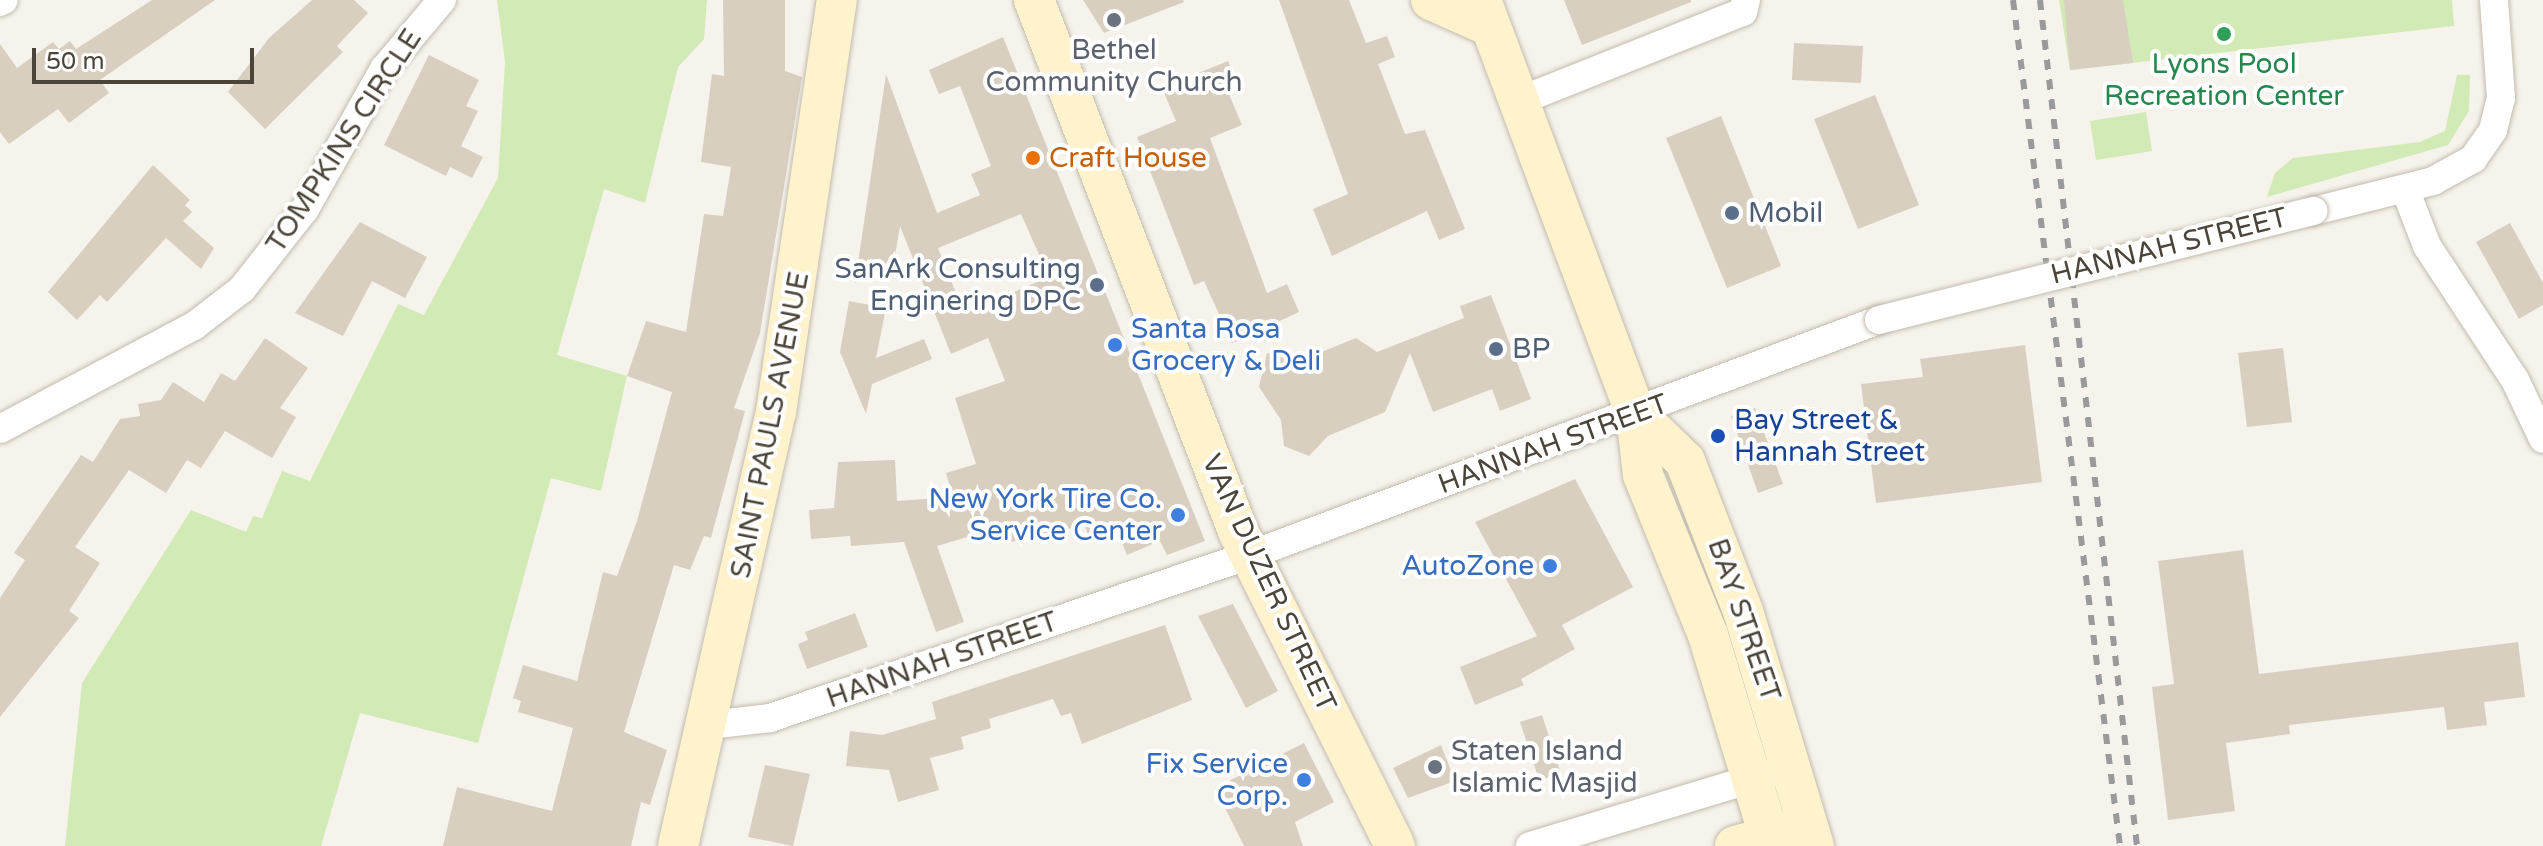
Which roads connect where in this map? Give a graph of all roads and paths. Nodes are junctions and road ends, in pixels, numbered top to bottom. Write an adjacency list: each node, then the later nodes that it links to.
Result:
1 (442, 0): 11 (street, TOMPKINS CIRCLE)
2 (837, 0): 14 (main road, SAINT PAULS AVENUE)
3 (1034, 0): 13 (main road, VAN DUZER STREET)
4 (1431, 0): 7 (main road, BAY STREET)
5 (1746, 0): 8 (street)
6 (2494, 0): 9 (street, HANNAH STREET)
7 (1483, 12): 8 (main road, BAY STREET)
8 (1514, 103): 10 (main road, BAY STREET)
9 (2405, 189): 10 (street, HANNAH STREET, bridge); 12 (street)
10 (1636, 414): 13 (street, HANNAH STREET); 15 (main road, BAY STREET); 16 (main road, BAY STREET)
11 (0, 429)
12 (2543, 439)
13 (1250, 555): 14 (street, HANNAH STREET); 20 (main road, VAN DUZER STREET)
14 (709, 725): 19 (main road, SAINT PAULS AVENUE)
15 (1792, 767): 16 (street); 17 (main road, BAY STREET)
16 (1753, 778): 18 (main road, BAY STREET); 21 (street)
17 (1812, 836): 18 (main road)
18 (1759, 843)
19 (678, 846)
20 (1395, 846)
21 (1530, 846)

